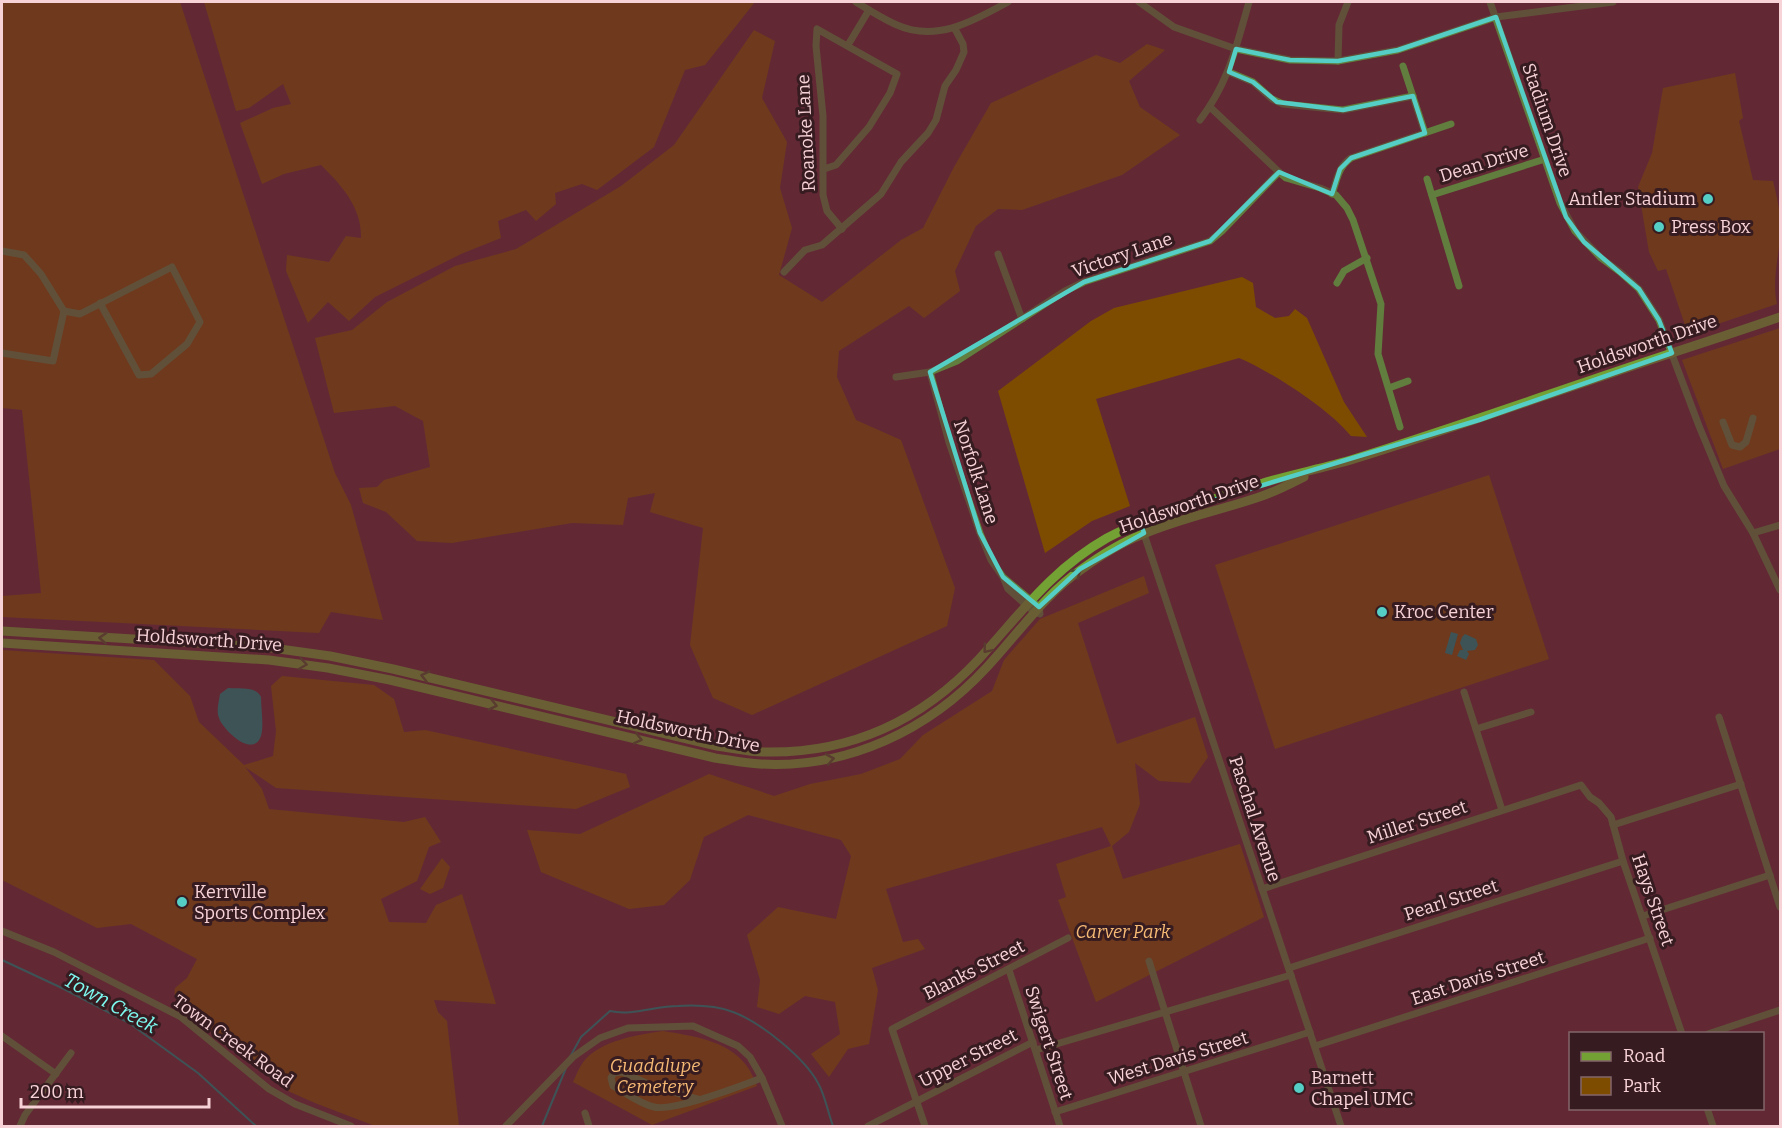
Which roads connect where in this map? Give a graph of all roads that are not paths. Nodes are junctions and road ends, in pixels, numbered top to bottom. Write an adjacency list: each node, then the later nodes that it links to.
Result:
1 (856, 2): 8 (street)
2 (1008, 2): 10 (street)
3 (1139, 2): 12 (street)
4 (1249, 2): 12 (street)
5 (1348, 2): 13 (street)
6 (1490, 2): 9 (street, Stadium Drive)
7 (1613, 2): 9 (street)
8 (870, 10): 10 (street); 11 (street)
9 (1496, 17): 13 (street); 21 (street, Stadium Drive)
10 (955, 29): 27 (street)
11 (848, 45): 22 (street, Roanoke Lane); 22 (street)
12 (1236, 49): 13 (street); 15 (street)
13 (1338, 61)
14 (1403, 66): 16 (street)
15 (1229, 72): 16 (street); 17 (street)
16 (1413, 96): 20 (street)
17 (1210, 107): 18 (street); 23 (street)
18 (1200, 120)
19 (1451, 124): 20 (street)
20 (1425, 133): 25 (street)
21 (1545, 159): 26 (street, Dean Drive); 39 (street, Stadium Drive)
22 (824, 169): 27 (street, Roanoke Lane)
23 (1279, 172): 25 (street); 37 (street, Victory Lane)
24 (1427, 178): 26 (street)
25 (1332, 194): 30 (street)
26 (1432, 195): 33 (street)
27 (842, 229): 31 (street)
28 (2, 251): 35 (street)
29 (998, 254): 37 (street)
30 (1367, 258): 32 (street); 43 (street)
31 (784, 272)
32 (1336, 283)
33 (1459, 286)
34 (100, 303): 34 (street); 35 (street)
35 (64, 311): 38 (street)
36 (1780, 317): 39 (main road, Holdsworth Drive)
37 (1022, 319): 40 (street, Victory Lane)
38 (2, 353)
39 (1672, 353): 47 (main road, Holdsworth Drive); 51 (street, Stadium Drive)
40 (930, 372): 41 (street, Victory Lane); 53 (street, Norfolk Lane)
41 (896, 377)
42 (1408, 381): 43 (street)
43 (1389, 388): 46 (street)
44 (1753, 418): 45 (street)
45 (1723, 422)
46 (1400, 427)
47 (1320, 470): 48 (main road, Holdsworth Drive); 50 (main road, Holdsworth Drive)
48 (1140, 522): 50 (street, Paschal Avenue); 53 (main road, Holdsworth Drive)
49 (1780, 525): 51 (street)
50 (1144, 533): 54 (main road, Holdsworth Drive, one-way to 50); 71 (street, Paschal Avenue)
51 (1753, 533): 52 (street, Stadium Drive)
52 (1780, 590)
53 (1028, 602): 54 (street, Norfolk Lane); 61 (main road, Holdsworth Drive, one-way to 61)
54 (1036, 610): 63 (main road, Holdsworth Drive, one-way to 54)
55 (2, 631): 57 (main road, Holdsworth Drive, one-way to 55)
56 (2, 643): 58 (main road, Holdsworth Drive)
57 (203, 644): 58 (main road); 61 (main road, Holdsworth Drive, one-way to 57)
58 (203, 656): 63 (main road, Holdsworth Drive, one-way to 63)
59 (1464, 692): 64 (street)
60 (1531, 712): 64 (street)
61 (584, 714): 63 (main road)
62 (1719, 717): 65 (street)
63 (581, 726)
64 (1476, 729): 67 (street)
65 (1741, 784): 68 (street); 70 (street)
66 (1581, 785): 67 (street, Miller Street); 68 (street, Hays Street)
67 (1502, 810): 71 (street, Miller Street)
68 (1613, 825): 69 (street, Hays Street)
69 (1623, 861): 73 (street, Hays Street); 79 (street, Pearl Street)
70 (1770, 875): 72 (street); 73 (street)
71 (1263, 889): 79 (street, Paschal Avenue)
72 (1780, 907)
73 (1643, 916): 76 (street, Hays Street)
74 (2, 931): 99 (street, Town Creek Road)
75 (1068, 938): 78 (street, Blanks Street)
76 (1650, 938): 83 (street, Hays Street); 87 (street, East Davis Street)
77 (1149, 961): 81 (street)
78 (1009, 970): 86 (street, Swigert Street); 94 (street, Blanks Street)
79 (1290, 972): 81 (street, Pearl Street); 82 (street, Paschal Avenue)
80 (1780, 1010): 84 (street)
81 (1164, 1013): 88 (street, Pearl Street); 90 (street)
82 (1310, 1032): 87 (street, Paschal Avenue); 90 (street, West Davis Street)
83 (1681, 1032)
84 (1714, 1032)
85 (2, 1036): 91 (street)
86 (1033, 1042): 88 (street, Swigert Street); 94 (street, Upper Street)
87 (1315, 1046): 107 (street, Paschal Avenue)
88 (1036, 1050): 96 (street, Swigert Street)
89 (71, 1053): 91 (street)
90 (1184, 1072): 96 (street, West Davis Street); 106 (street)
91 (56, 1074): 98 (street)
92 (762, 1078): 93 (street); 100 (street); 102 (street)
93 (698, 1099): 93 (street)
94 (916, 1101): 103 (street, Upper Street); 104 (street)
95 (1708, 1110): 108 (street)
96 (1055, 1112): 105 (street, Swigert Street)
97 (585, 1113): 101 (street)
98 (20, 1126)
99 (351, 1126)
100 (506, 1126)
101 (589, 1126)
102 (782, 1126)
103 (868, 1126)
104 (925, 1126)
105 (1060, 1126)
106 (1201, 1126)
107 (1341, 1126)
108 (1713, 1126)

